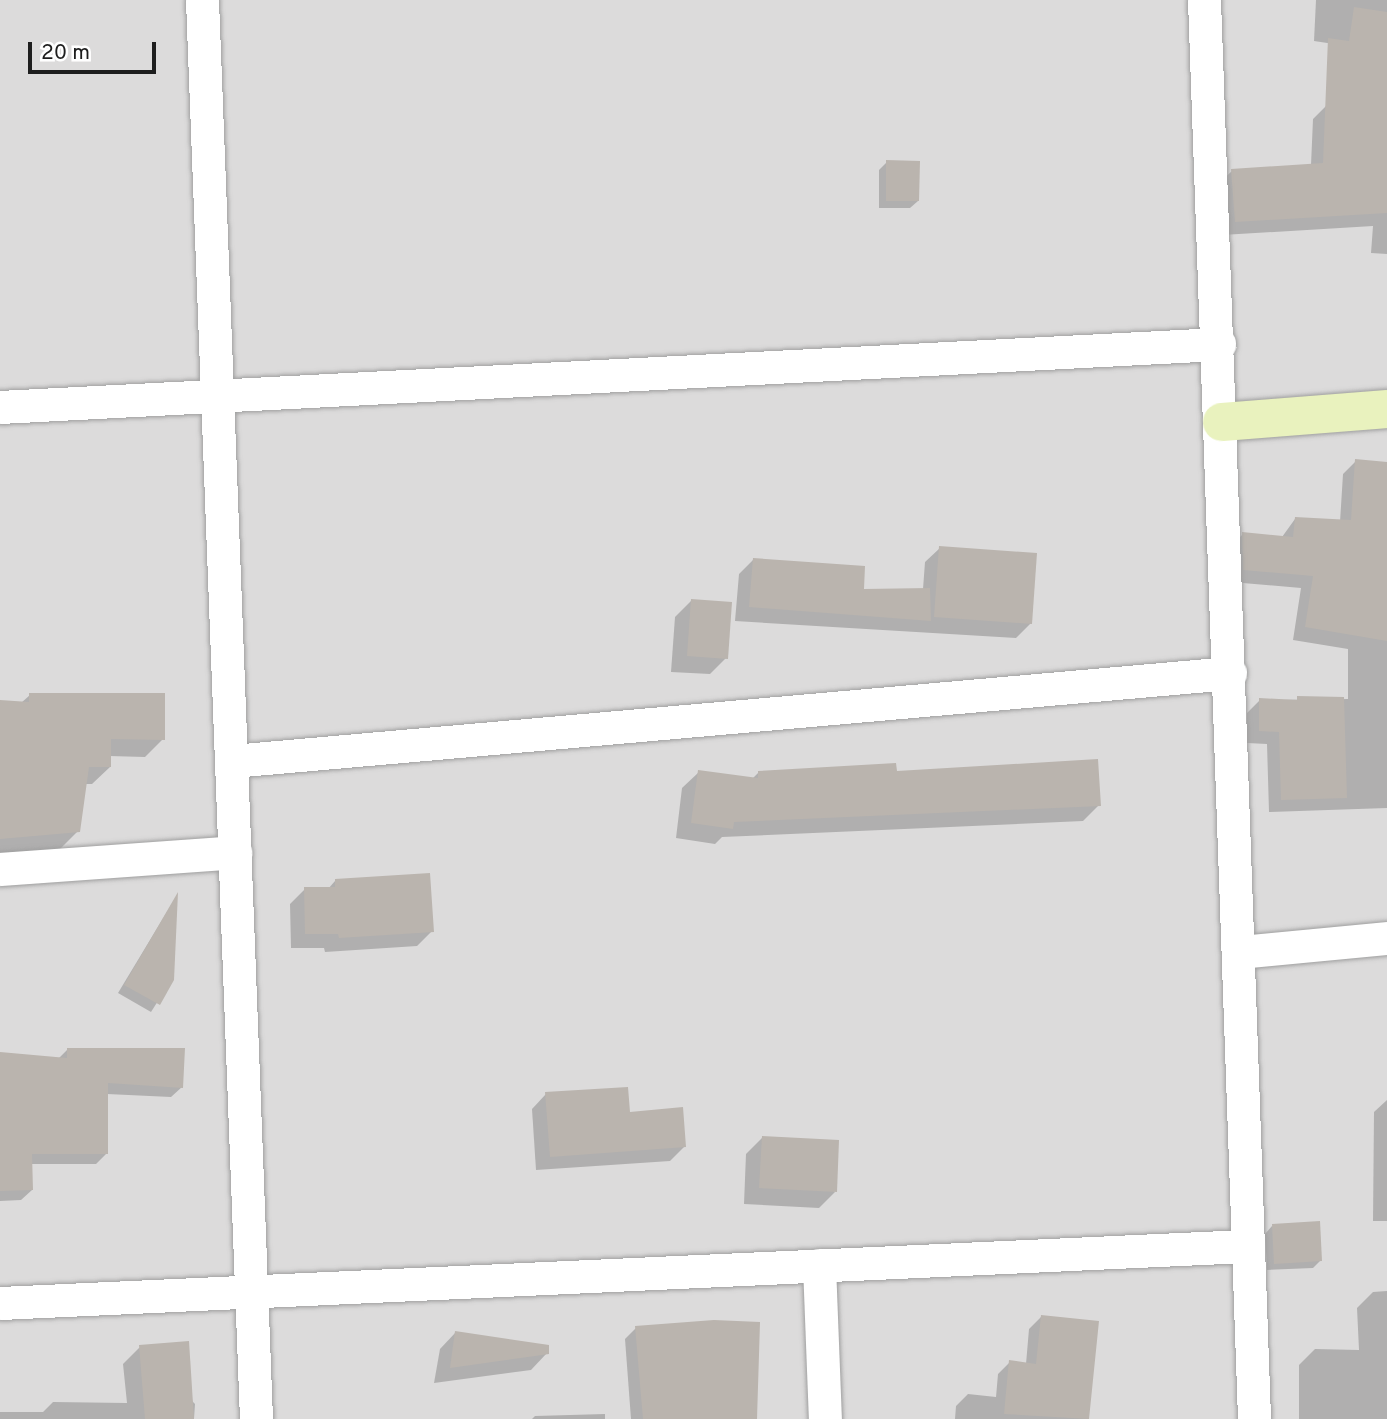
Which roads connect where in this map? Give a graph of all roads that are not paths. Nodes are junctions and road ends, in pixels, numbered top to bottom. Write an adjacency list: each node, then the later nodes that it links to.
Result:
1 (202, 0): 4 (street)
2 (1204, 0): 3 (street)
3 (1219, 344): 4 (street); 7 (street)
4 (218, 396): 5 (street); 9 (street)
5 (0, 407)
6 (1387, 409): 7 (street)
7 (1222, 422): 8 (street)
8 (1230, 673): 9 (street); 13 (street)
9 (232, 761): 10 (street)
10 (235, 852): 11 (street); 16 (street)
11 (0, 869)
12 (1387, 938): 13 (street)
13 (1239, 952): 14 (street)
14 (1248, 1246): 15 (street); 20 (street)
15 (819, 1265): 16 (street); 19 (street)
16 (251, 1291): 17 (street); 18 (street)
17 (0, 1303)
18 (256, 1419)
19 (825, 1419)
20 (1254, 1419)

